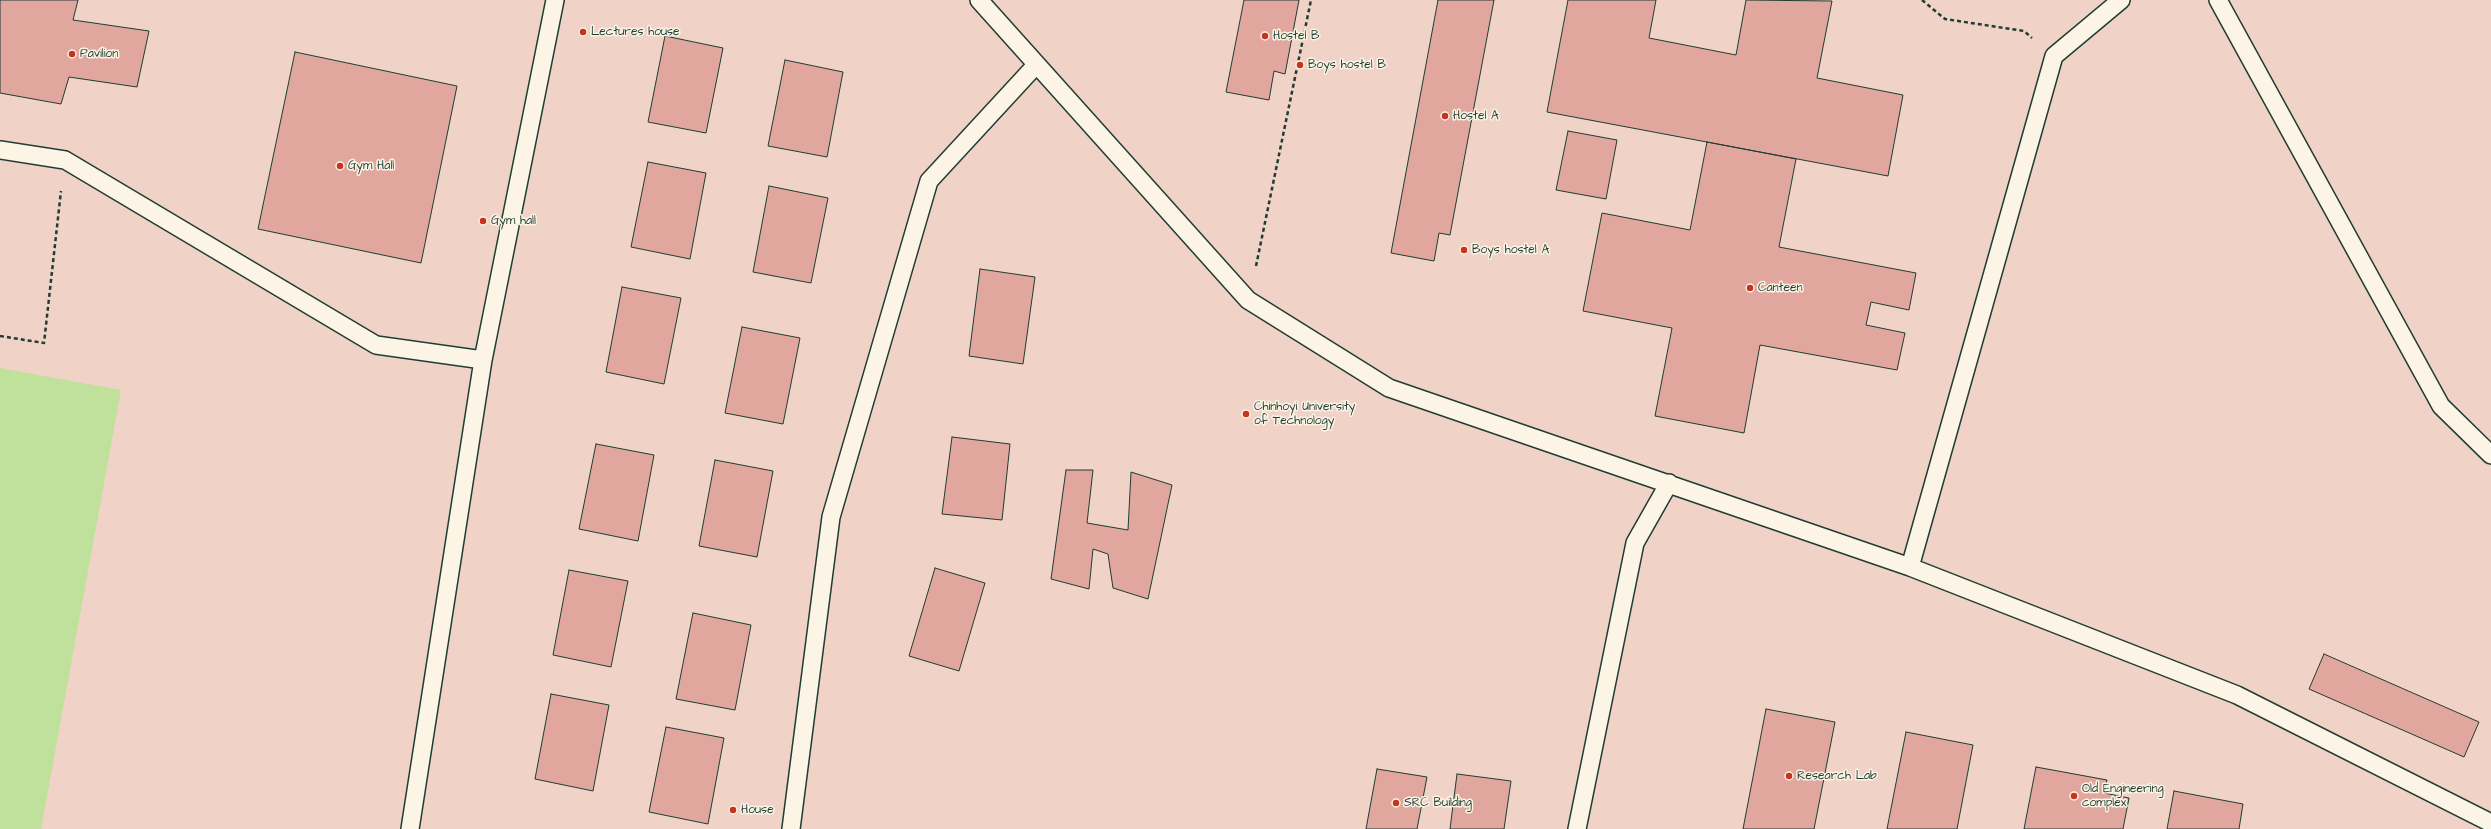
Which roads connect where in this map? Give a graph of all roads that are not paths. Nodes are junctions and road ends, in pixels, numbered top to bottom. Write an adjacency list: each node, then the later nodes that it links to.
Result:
1 (555, 0): 7 (lane)
2 (979, 0): 5 (lane)
3 (2121, 0): 10 (lane)
4 (2218, 0): 8 (lane)
5 (1036, 66): 9 (lane); 13 (lane)
6 (0, 150): 7 (lane)
7 (484, 360): 12 (lane)
8 (2491, 455)
9 (1669, 483): 10 (lane); 14 (lane)
10 (1910, 567): 11 (lane)
11 (2491, 822)
12 (410, 829)
13 (791, 829)
14 (1577, 829)

